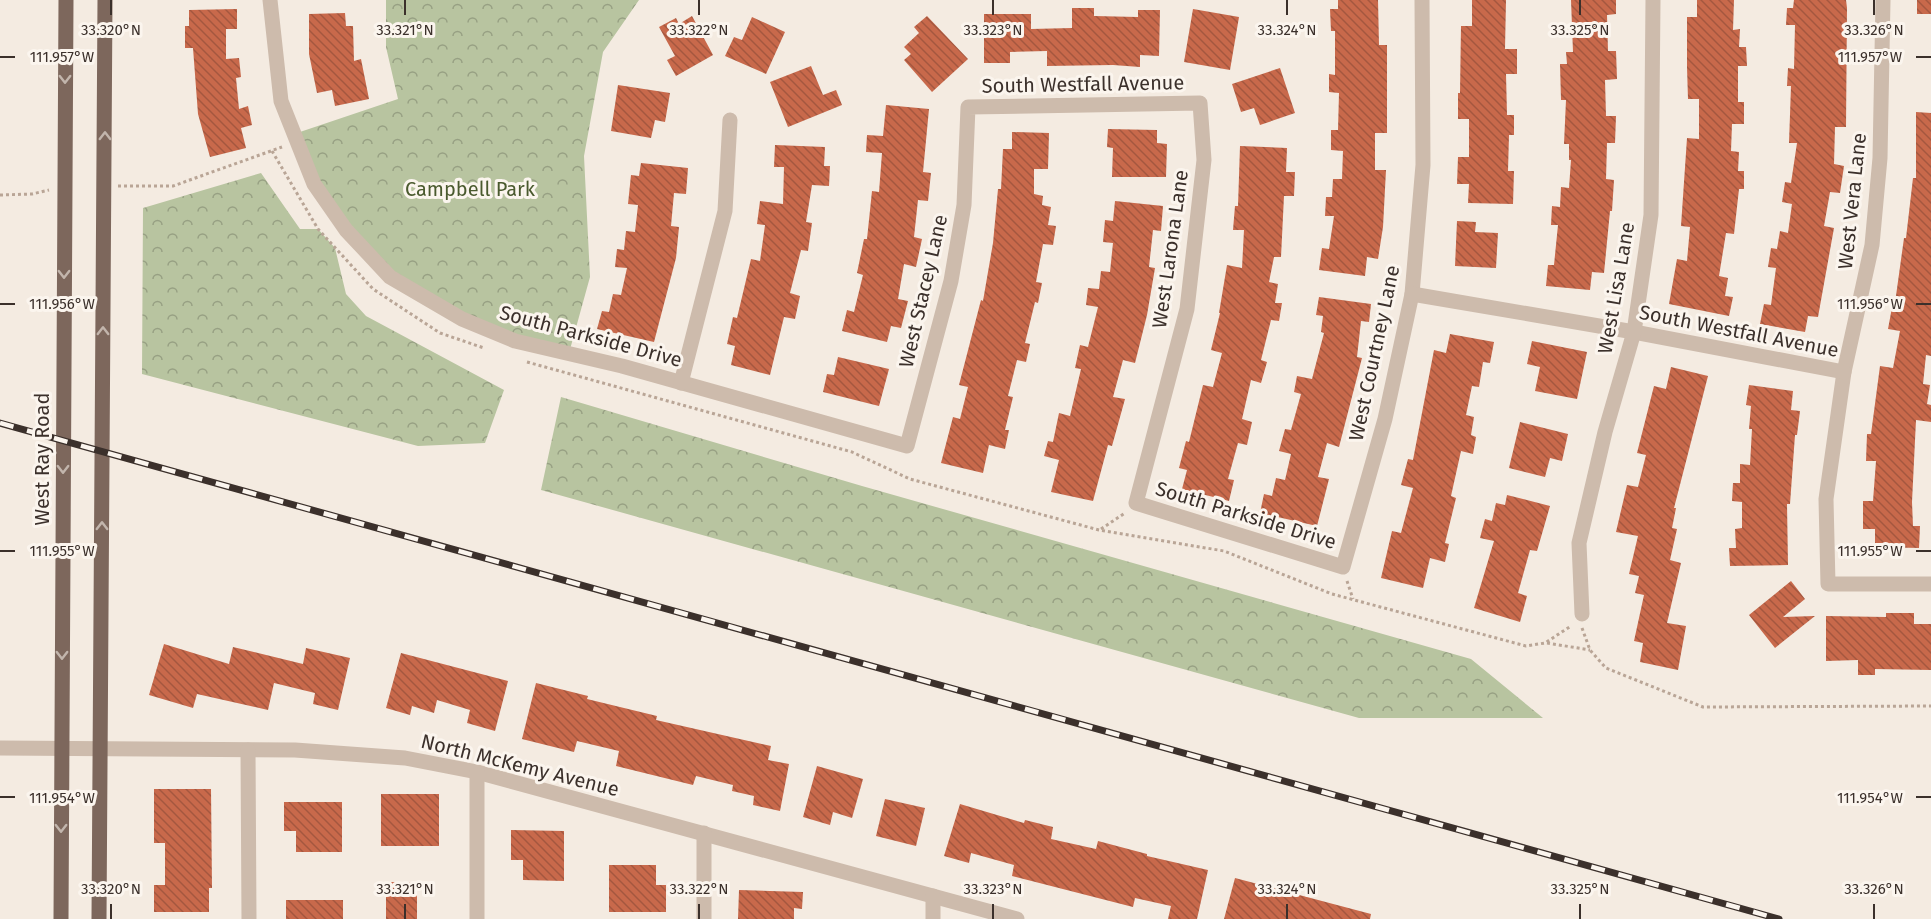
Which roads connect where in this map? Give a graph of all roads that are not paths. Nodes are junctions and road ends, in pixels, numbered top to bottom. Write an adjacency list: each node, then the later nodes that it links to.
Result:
1 (66, 0): 20 (main road, West Ray Road, one-way to 20)
2 (105, 0): 21 (main road, one-way to 2)
3 (270, 0): 13 (street, South Parkside Drive)
4 (1422, 0): 10 (street, West Courtney Lane)
5 (1653, 0): 11 (street, West Lisa Lane)
6 (1882, 0): 12 (street, West Vera Lane)
7 (1200, 103): 8 (street, South Westfall Avenue); 15 (street, West Larona Lane)
8 (968, 107): 14 (street, West Stacey Lane)
9 (730, 120): 13 (street)
10 (1412, 294): 11 (street, South Westfall Avenue); 16 (street, West Courtney Lane)
11 (1634, 332): 12 (street, South Westfall Avenue); 18 (street, West Lisa Lane)
12 (1844, 372): 17 (street, West Vera Lane)
13 (681, 383): 14 (street, South Parkside Drive)
14 (906, 446)
15 (1136, 503): 16 (street, South Parkside Drive)
16 (1343, 567)
17 (1931, 584)
18 (1582, 614)
19 (0, 748): 20 (street, North McKemy Avenue)
20 (62, 748): 21 (street, North McKemy Avenue); 26 (main road, West Ray Road, one-way to 26)
21 (100, 749): 22 (street, North McKemy Avenue); 27 (main road)
22 (249, 750): 23 (street, North McKemy Avenue); 28 (street)
23 (477, 772): 24 (street, North McKemy Avenue); 29 (street)
24 (704, 833): 25 (street, North McKemy Avenue); 30 (street)
25 (933, 896): 31 (street); 32 (street, North McKemy Avenue)
26 (61, 919)
27 (99, 919)
28 (249, 919)
29 (477, 919)
30 (704, 919)
31 (933, 919)
32 (1017, 919)

